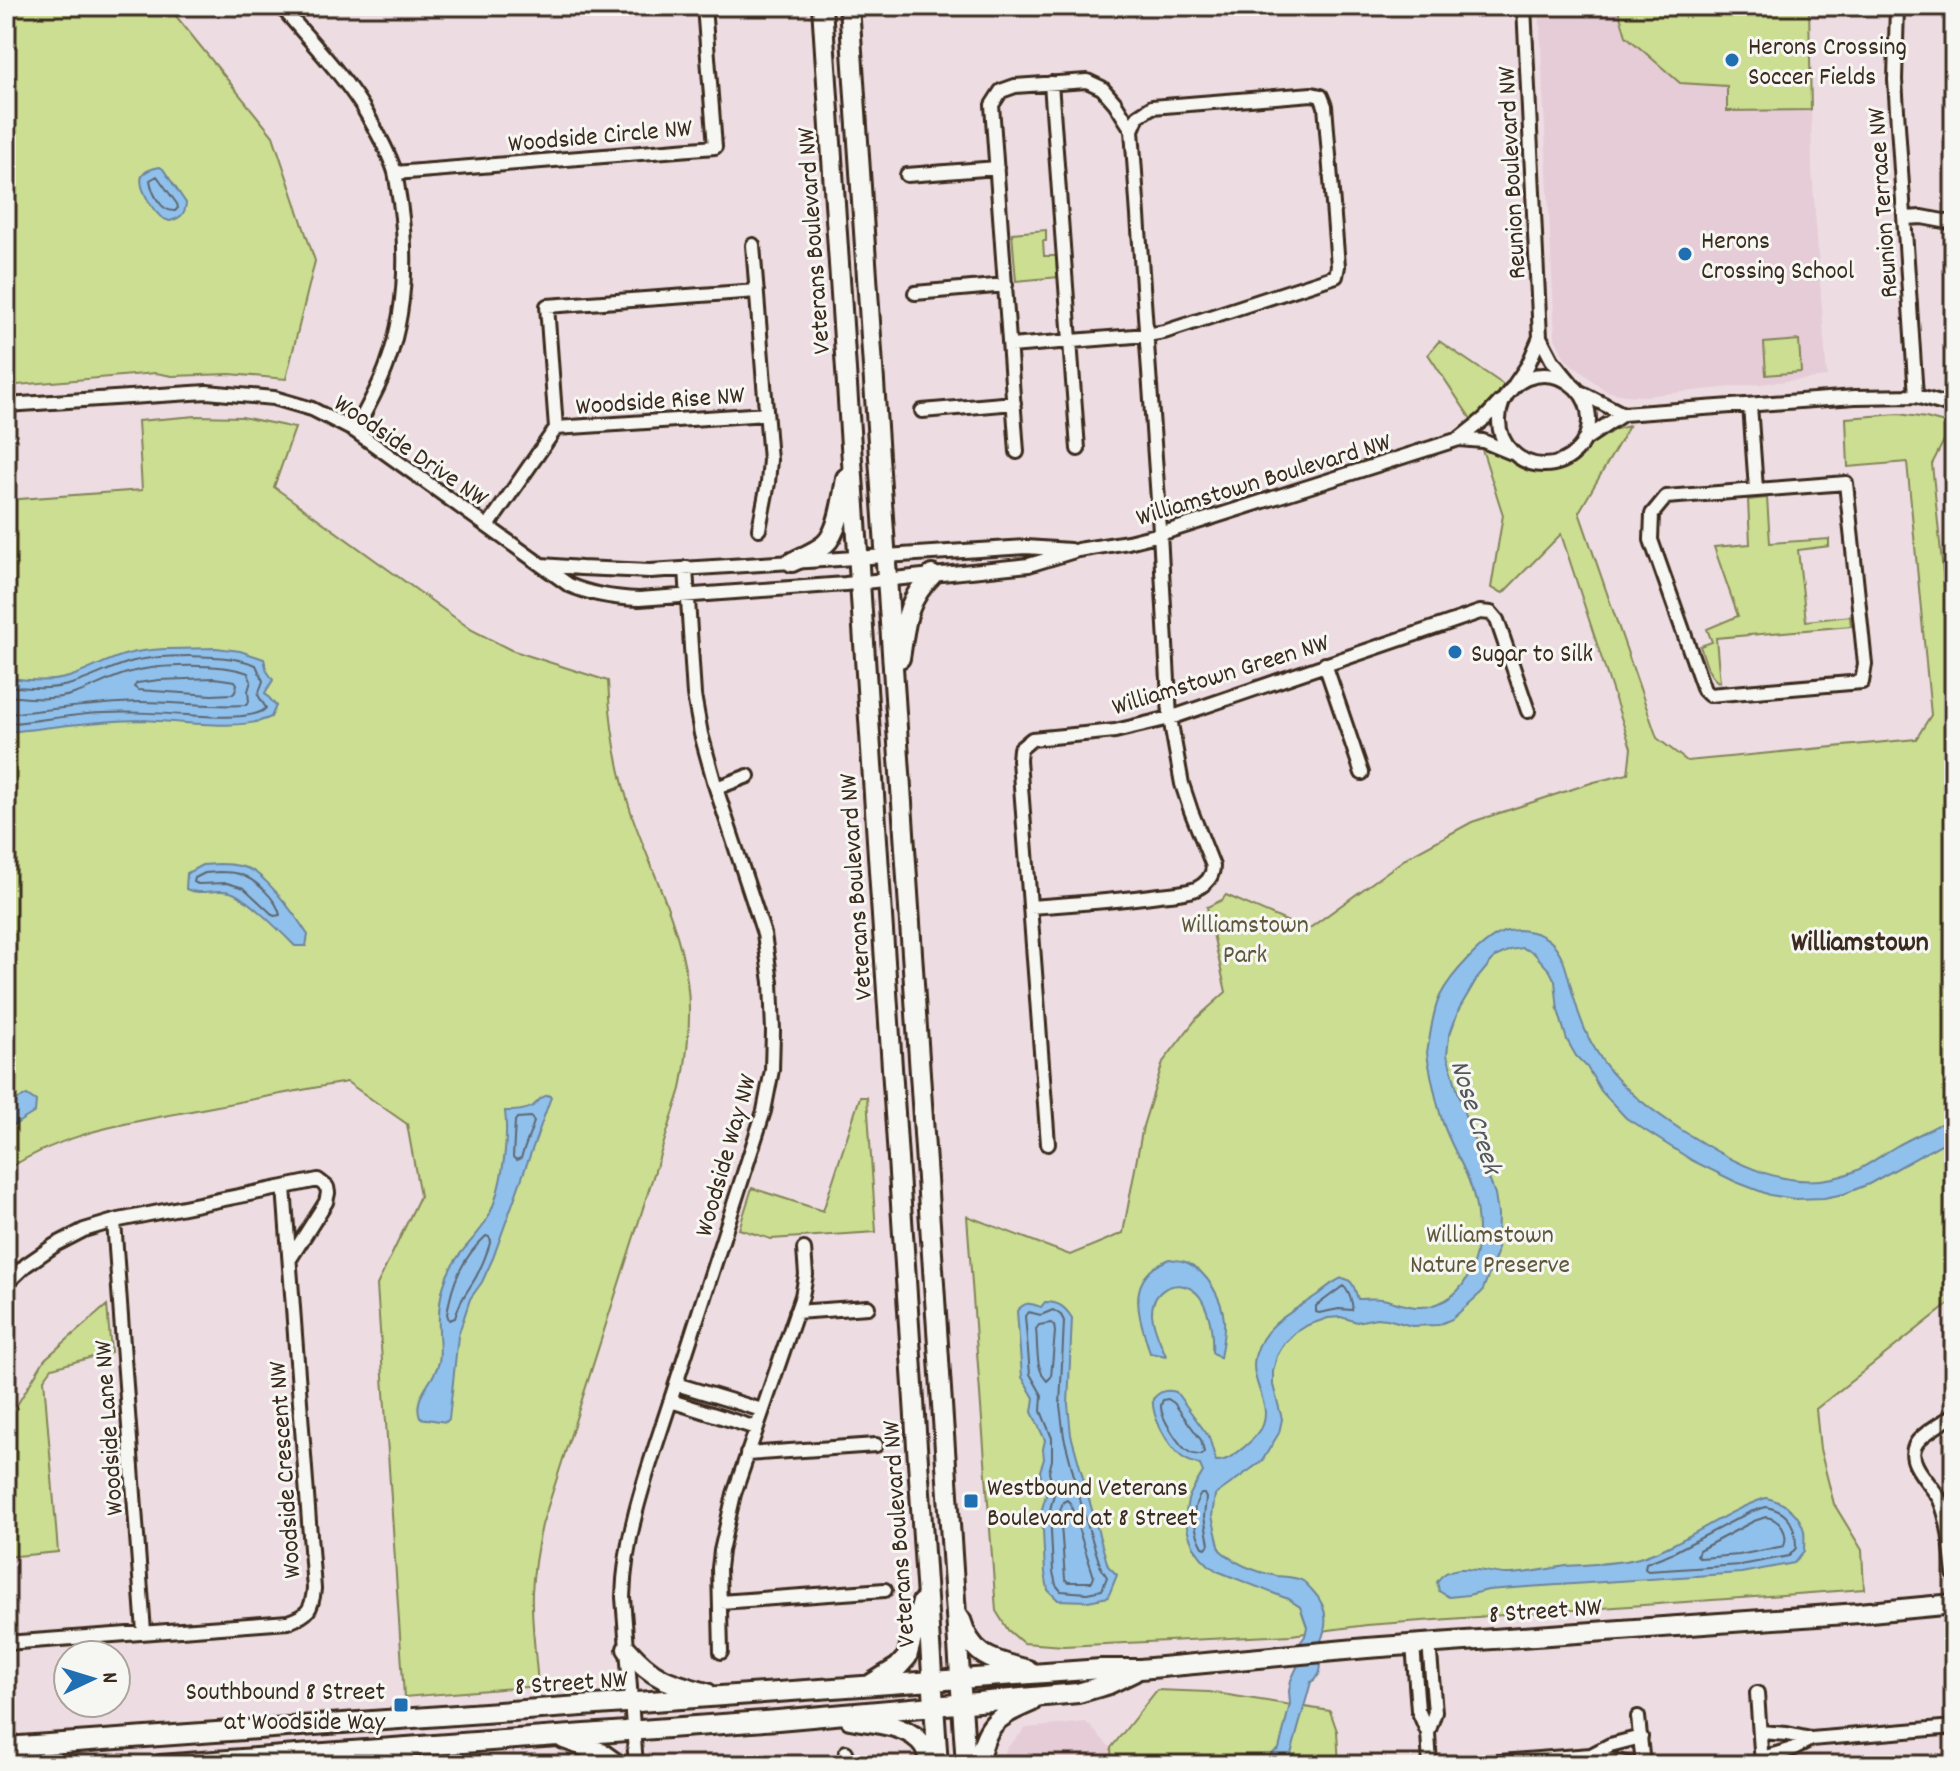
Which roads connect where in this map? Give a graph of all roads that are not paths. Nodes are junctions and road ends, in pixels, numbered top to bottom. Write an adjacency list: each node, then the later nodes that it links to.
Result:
1 (281, 6): 10 (street)
2 (704, 6): 10 (street, Woodside Circle NW)
3 (822, 6): 35 (main road, Veterans Boulevard NW)
4 (849, 6): 46 (main road, Veterans Boulevard NW)
5 (1524, 6): 19 (street, Reunion Boulevard NW)
6 (1897, 6): 12 (street, Reunion Terrace NW)
7 (1051, 83): 8 (street); 9 (street); 20 (street)
8 (1132, 130): 18 (street); 18 (street)
9 (997, 168): 11 (street); 15 (street)
10 (395, 173): 34 (street)
11 (907, 175)
12 (1905, 218): 13 (street); 24 (street, Reunion Terrace NW)
13 (1954, 223)
14 (753, 245): 16 (street, Woodside Rise NW)
15 (1006, 285): 17 (street); 21 (street)
16 (757, 291): 31 (street, Woodside Rise NW); 33 (street, Woodside Rise NW)
17 (915, 293)
18 (1147, 335): 20 (street); 44 (street)
19 (1540, 337): 22 (street, Reunion Boulevard NW); 23 (street, Reunion Boulevard NW)
20 (1070, 341): 21 (street); 38 (street)
21 (1010, 346): 26 (street)
22 (1514, 386): 23 (street); 25 (street)
23 (1575, 388): 32 (street); 37 (street)
24 (1916, 396): 28 (street); 29 (street)
25 (1503, 400): 36 (street, Williamstown Boulevard NW); 40 (street)
26 (1014, 403): 30 (street); 39 (street)
27 (6, 405): 34 (street, Woodside Drive NW)
28 (1750, 405): 32 (street); 41 (street)
29 (1954, 407)
30 (922, 411)
31 (766, 414): 33 (street, Woodside Rise NW); 43 (street, Woodside Rise NW)
32 (1623, 414): 37 (street)
33 (556, 428): 42 (street, Woodside Rise NW)
34 (355, 431): 42 (street, Woodside Drive NW)
35 (851, 439): 47 (main road, Veterans Boulevard NW); 48 (main road)
36 (1459, 439): 40 (street, Williamstown Boulevard NW); 44 (street, Williamstown Boulevard NW)
37 (1584, 440): 40 (street)
38 (1078, 449)
39 (1017, 452)
40 (1512, 453)
41 (1756, 489): 41 (street)
42 (488, 526): 49 (street, Woodside Drive NW)
43 (759, 529)
44 (1160, 534): 45 (street, Williamstown Boulevard NW); 58 (street)
45 (1078, 550): 46 (street, Williamstown Boulevard NW); 51 (street, Williamstown Boulevard NW)
46 (886, 556): 47 (street); 52 (main road, Veterans Boulevard NW)
47 (859, 558): 48 (street); 53 (main road, Veterans Boulevard NW)
48 (792, 562): 50 (street)
49 (542, 565): 50 (street); 54 (street, Woodside Drive NW)
50 (686, 568): 54 (street, Woodside Way NW)
51 (932, 575): 52 (street, Williamstown Boulevard NW); 56 (main road)
52 (887, 579): 53 (street, Woodside Drive NW); 56 (main road, Veterans Boulevard NW)
53 (860, 582): 54 (street, Woodside Drive NW); 79 (main road, Veterans Boulevard NW)
54 (687, 596): 61 (street, Woodside Way NW)
55 (1325, 664): 57 (street, Williamstown Green NW); 58 (street, Williamstown Green NW); 59 (street)
56 (895, 693): 82 (main road, Veterans Boulevard NW)
57 (1528, 711)
58 (1170, 718): 62 (street, Williamstown Green NW); 62 (street)
59 (1362, 773)
60 (748, 776): 61 (street)
61 (716, 788): 71 (street, Woodside Way NW)
62 (1030, 907): 63 (street, Williamstown Green NW)
63 (1048, 1144)
64 (284, 1187): 65 (street); 67 (street, Woodside Crescent NW); 67 (street)
65 (114, 1221): 68 (street); 84 (street, Woodside Lane NW)
66 (804, 1249): 70 (street)
67 (290, 1259): 84 (street, Woodside Crescent NW)
68 (6, 1284)
69 (868, 1307): 70 (street)
70 (796, 1312): 73 (street)
71 (676, 1384): 72 (street, Woodside Way NW); 73 (street)
72 (671, 1401): 75 (street); 87 (street, Woodside Way NW)
73 (762, 1410): 75 (street)
74 (1954, 1415): 78 (street)
75 (756, 1428): 77 (street)
76 (876, 1445): 77 (street)
77 (747, 1454): 81 (street)
78 (1954, 1574)
79 (927, 1588): 92 (main road, Veterans Boulevard NW); 93 (main road)
80 (885, 1590): 81 (street)
81 (720, 1602): 88 (street)
82 (955, 1602): 90 (main road); 91 (main road, Veterans Boulevard NW)
83 (1954, 1604): 86 (main road, 8 Street NW)
84 (144, 1632): 85 (street, Woodside Crescent NW)
85 (6, 1643)
86 (1421, 1644): 89 (main road, 8 Street NW); 118 (street)
87 (627, 1649): 95 (main road); 97 (street, Woodside Way NW)
88 (721, 1652)
89 (1140, 1669): 90 (main road, 8 Street NW); 96 (main road, 8 Street NW)
90 (1042, 1674): 91 (main road, 8 Street NW)
91 (960, 1679): 92 (main road, 8 Street NW); 98 (main road, Veterans Boulevard NW)
92 (933, 1681): 93 (main road, 8 Street NW); 99 (main road, Veterans Boulevard NW)
93 (867, 1686): 95 (main road, 8 Street NW)
94 (1757, 1693): 104 (street)
95 (721, 1696): 97 (main road, 8 Street NW)
96 (1043, 1696): 98 (main road, 8 Street NW); 117 (main road)
97 (631, 1703): 103 (street, Woodside Way NW); 108 (main road, 8 Street NW)
98 (962, 1703): 99 (main road, 8 Street NW); 116 (main road, Veterans Boulevard NW)
99 (934, 1706): 100 (main road, 8 Street NW); 115 (main road, Veterans Boulevard NW)
100 (832, 1715): 103 (main road, 8 Street NW); 114 (main road)
101 (1638, 1717): 106 (street)
102 (1954, 1727): 107 (street)
103 (633, 1729): 105 (main road, 8 Street NW); 113 (street, Woodside Way NW)
104 (1760, 1732): 107 (street); 110 (street)
105 (554, 1736): 111 (main road, 8 Street NW); 112 (main road)
106 (1641, 1737): 109 (street); 121 (street)
107 (1811, 1739): 110 (street)
108 (6, 1747)
109 (1591, 1755): 119 (street); 120 (street)
110 (1762, 1762)
111 (160, 1765)
112 (618, 1765)
113 (636, 1765)
114 (931, 1765)
115 (938, 1765)
116 (966, 1765)
117 (978, 1765)
118 (1430, 1765)
119 (1462, 1765)
120 (1633, 1765)
121 (1643, 1765)

